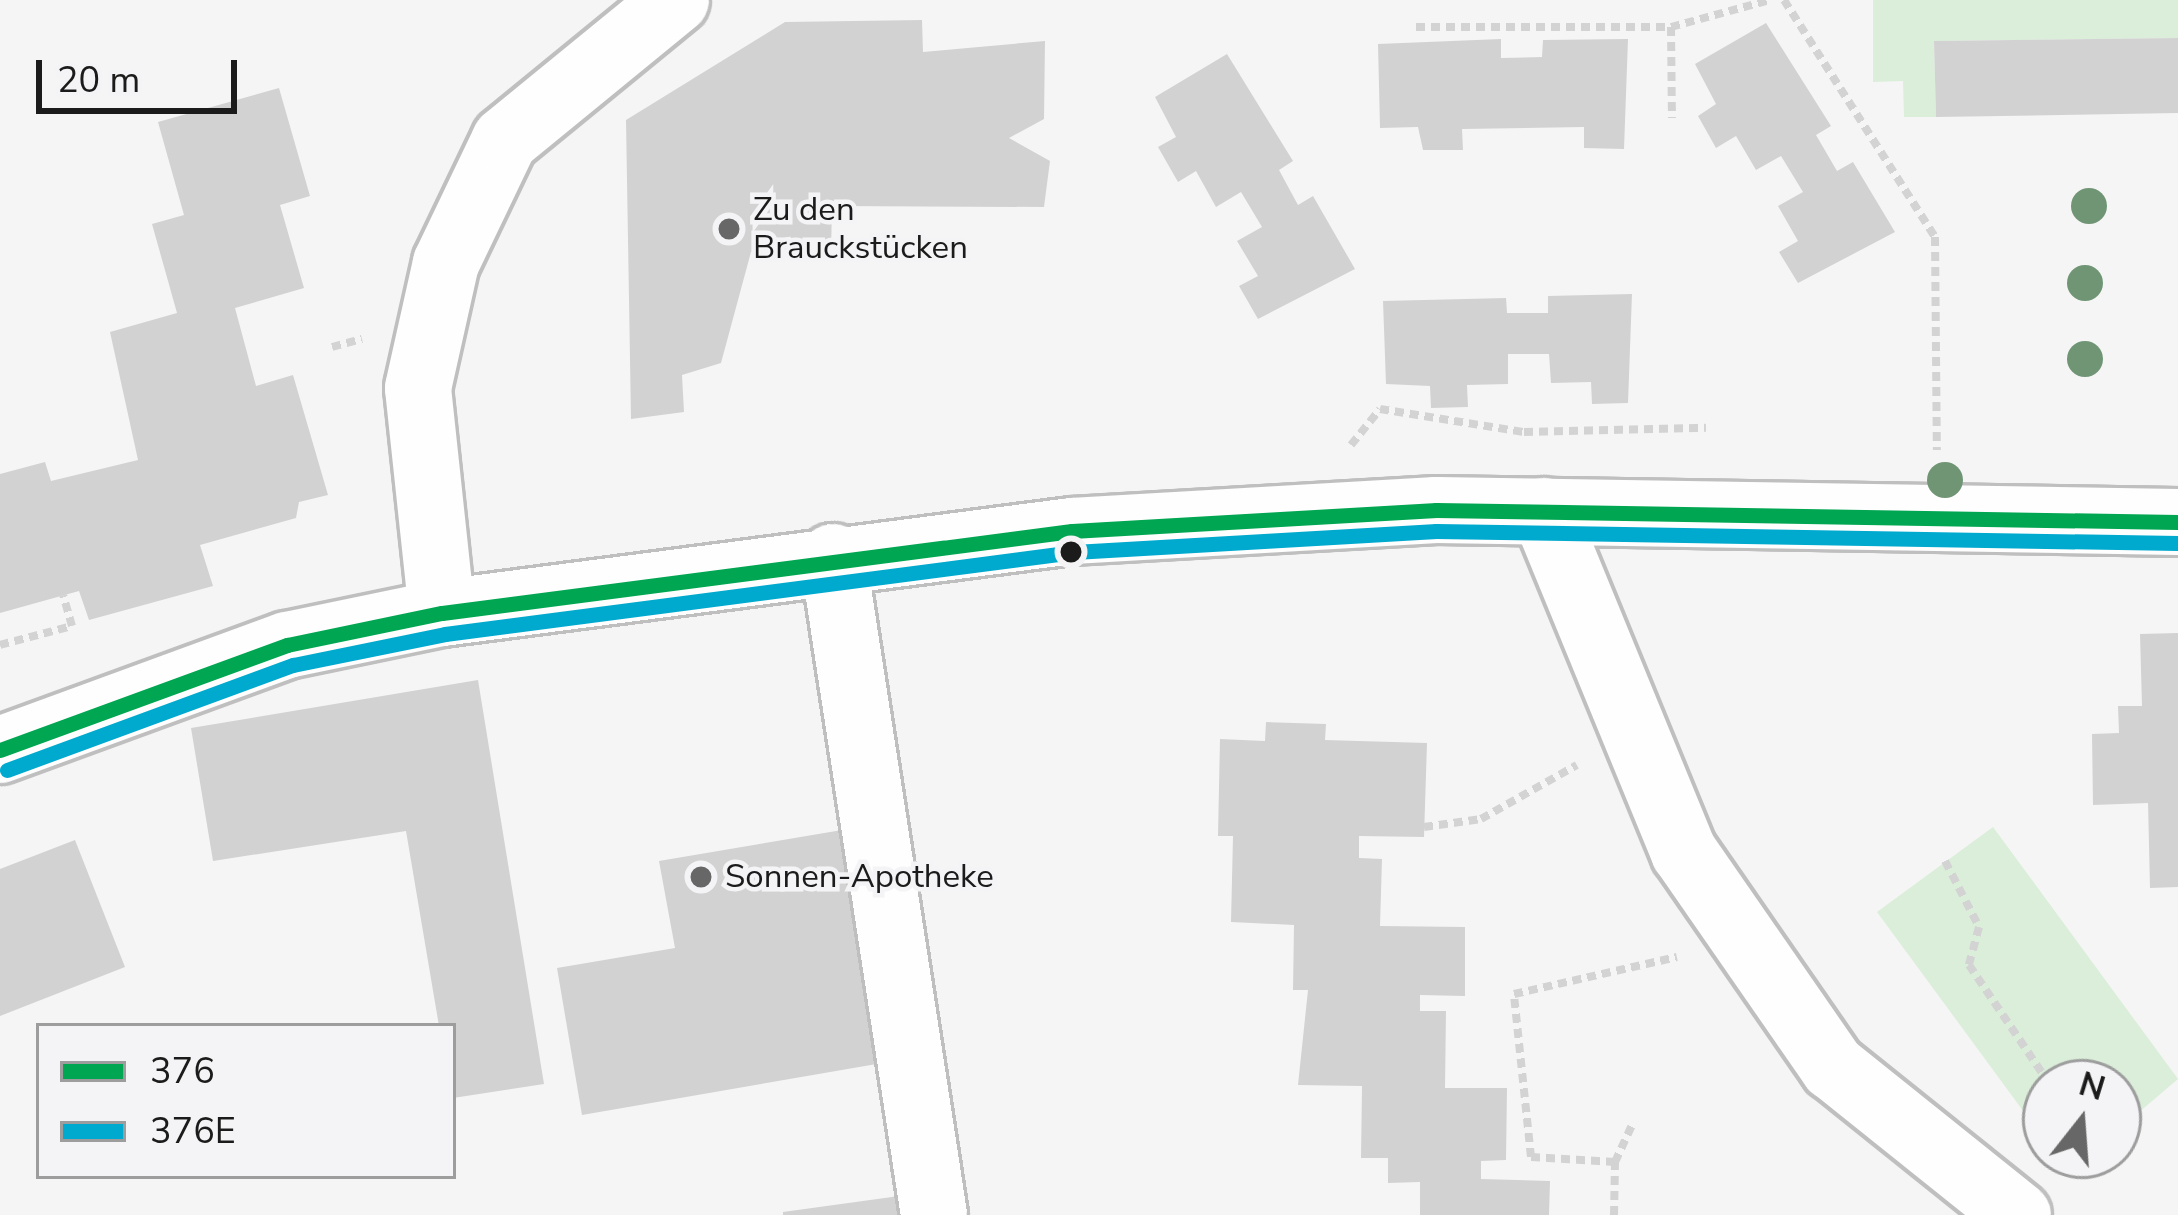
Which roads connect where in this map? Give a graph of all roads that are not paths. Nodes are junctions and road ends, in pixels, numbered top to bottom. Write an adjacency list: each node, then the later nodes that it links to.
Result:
1 (676, 0): 5 (street)
2 (1544, 511): 3 (street); 4 (street); 9 (street)
3 (2178, 523)
4 (815, 559): 5 (street); 6 (street); 8 (street)
5 (442, 613): 7 (street)
6 (826, 644)
7 (0, 749)
8 (934, 1215)
9 (2018, 1215)

